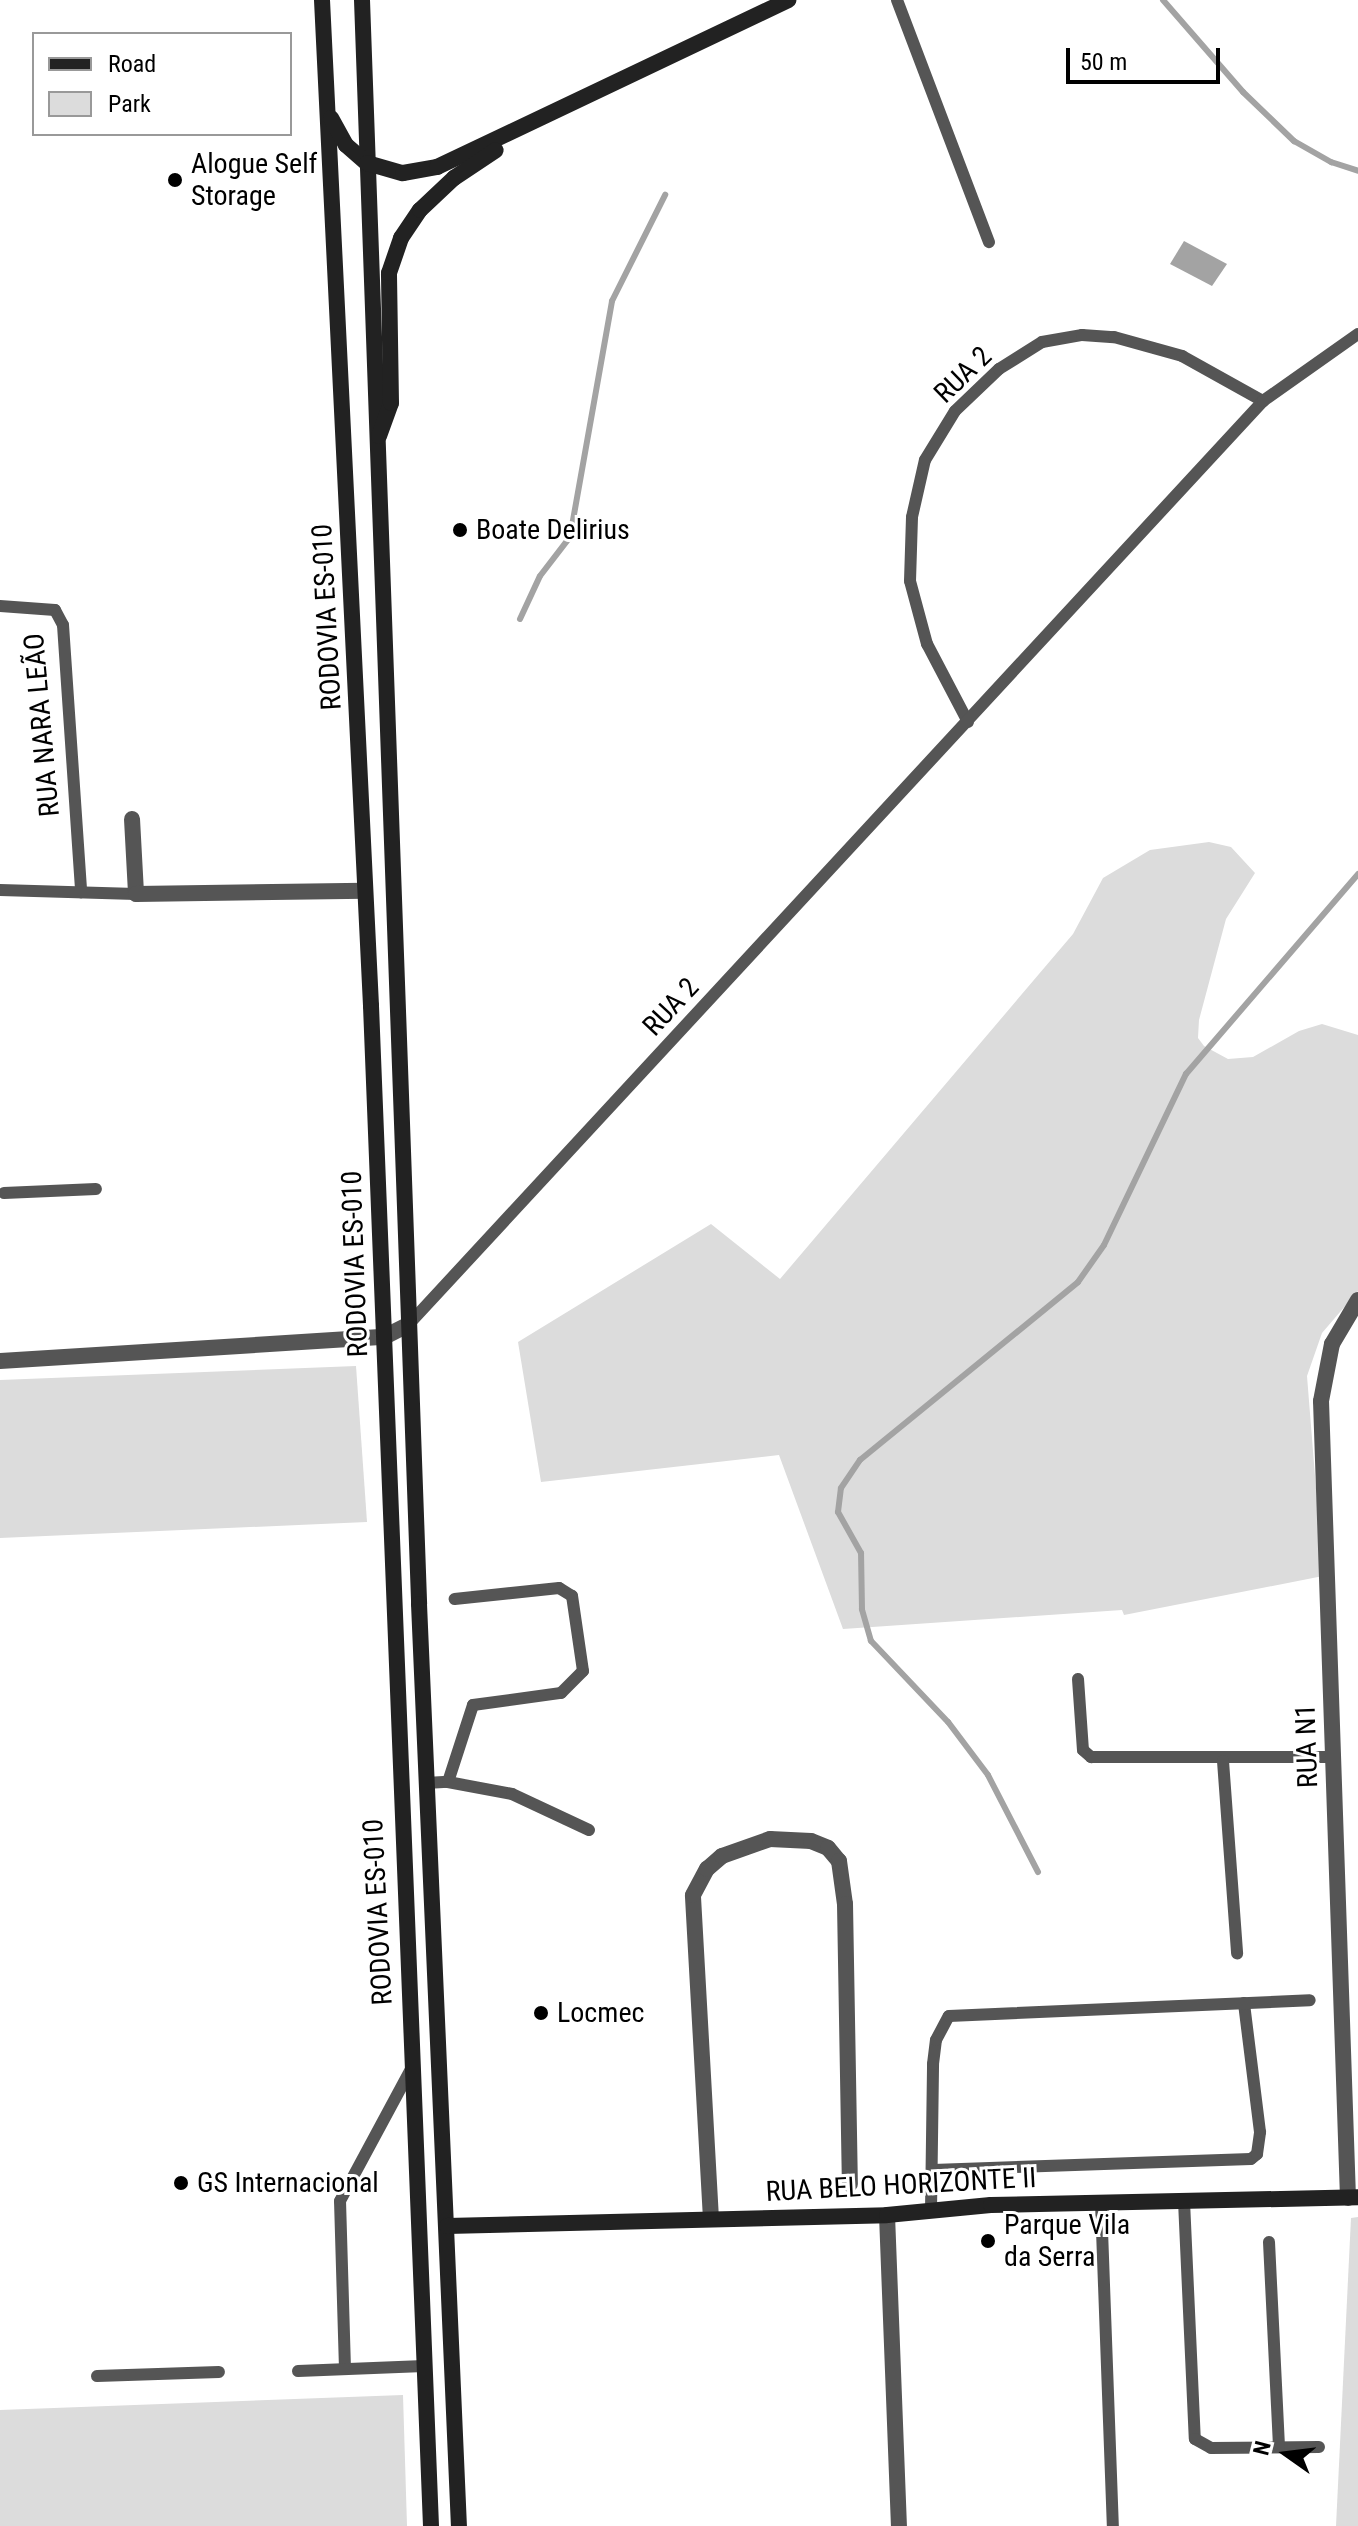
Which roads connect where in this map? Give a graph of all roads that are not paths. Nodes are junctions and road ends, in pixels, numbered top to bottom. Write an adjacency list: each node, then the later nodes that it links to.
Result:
1 (322, 0): 5 (main road, RODOVIA ES-010)
2 (362, 0): 7 (main road, RODOVIA ES-010)
3 (788, 0): 6 (main road)
4 (897, 0): 8 (lane)
5 (328, 113): 7 (main road); 16 (main road, RODOVIA ES-010)
6 (527, 129): 7 (main road); 11 (main road)
7 (367, 163): 11 (main road, RODOVIA ES-010)
8 (989, 242)
9 (1358, 334): 10 (lane, RUA 2)
10 (1263, 401): 13 (lane, RUA 2); 13 (lane, RUA 2)
11 (376, 444): 22 (main road, RODOVIA ES-010)
12 (0, 606): 17 (lane, RUA NARA LEÃO)
13 (968, 722): 22 (lane, RUA 2)
14 (132, 819): 18 (street)
15 (0, 890): 17 (lane)
16 (365, 891): 18 (street); 23 (main road, RODOVIA ES-010)
17 (81, 892): 18 (lane)
18 (136, 894)
19 (96, 1189): 20 (lane)
20 (4, 1193)
21 (1358, 1300): 27 (street, RUA N1)
22 (409, 1324): 23 (street); 30 (main road, RODOVIA ES-010)
23 (384, 1337): 24 (street); 35 (main road, RODOVIA ES-010)
24 (0, 1361)
25 (455, 1599): 29 (lane)
26 (1078, 1679): 28 (lane)
27 (1333, 1757): 28 (lane); 38 (street, RUA N1)
28 (1223, 1761): 32 (lane)
29 (448, 1782): 30 (lane); 31 (lane)
30 (426, 1783): 44 (main road, RODOVIA ES-010)
31 (589, 1830)
32 (1237, 1953)
33 (1310, 2000): 34 (lane)
34 (1244, 2003): 36 (lane); 36 (lane)
35 (411, 2069): 46 (main road, RODOVIA ES-010); 47 (lane)
36 (933, 2170): 41 (lane)
37 (850, 2184): 43 (street)
38 (1353, 2198): 39 (main road, RUA BELO HORIZONTE II)
39 (1184, 2201): 40 (main road, RUA BELO HORIZONTE II); 51 (lane)
40 (1101, 2203): 41 (main road, RUA BELO HORIZONTE II); 56 (lane)
41 (931, 2211): 42 (main road, RUA BELO HORIZONTE II)
42 (887, 2215): 43 (main road, RUA BELO HORIZONTE II); 55 (street)
43 (711, 2219): 44 (main road, RUA BELO HORIZONTE II)
44 (447, 2226): 54 (main road, RODOVIA ES-010)
45 (1269, 2242): 51 (lane)
46 (424, 2366): 47 (lane); 53 (main road, RODOVIA ES-010)
47 (345, 2369): 48 (lane)
48 (298, 2371)
49 (219, 2372): 50 (lane)
50 (97, 2376)
51 (1279, 2447): 52 (lane)
52 (1319, 2447)
53 (431, 2526)
54 (459, 2526)
55 (899, 2526)
56 (1113, 2526)

